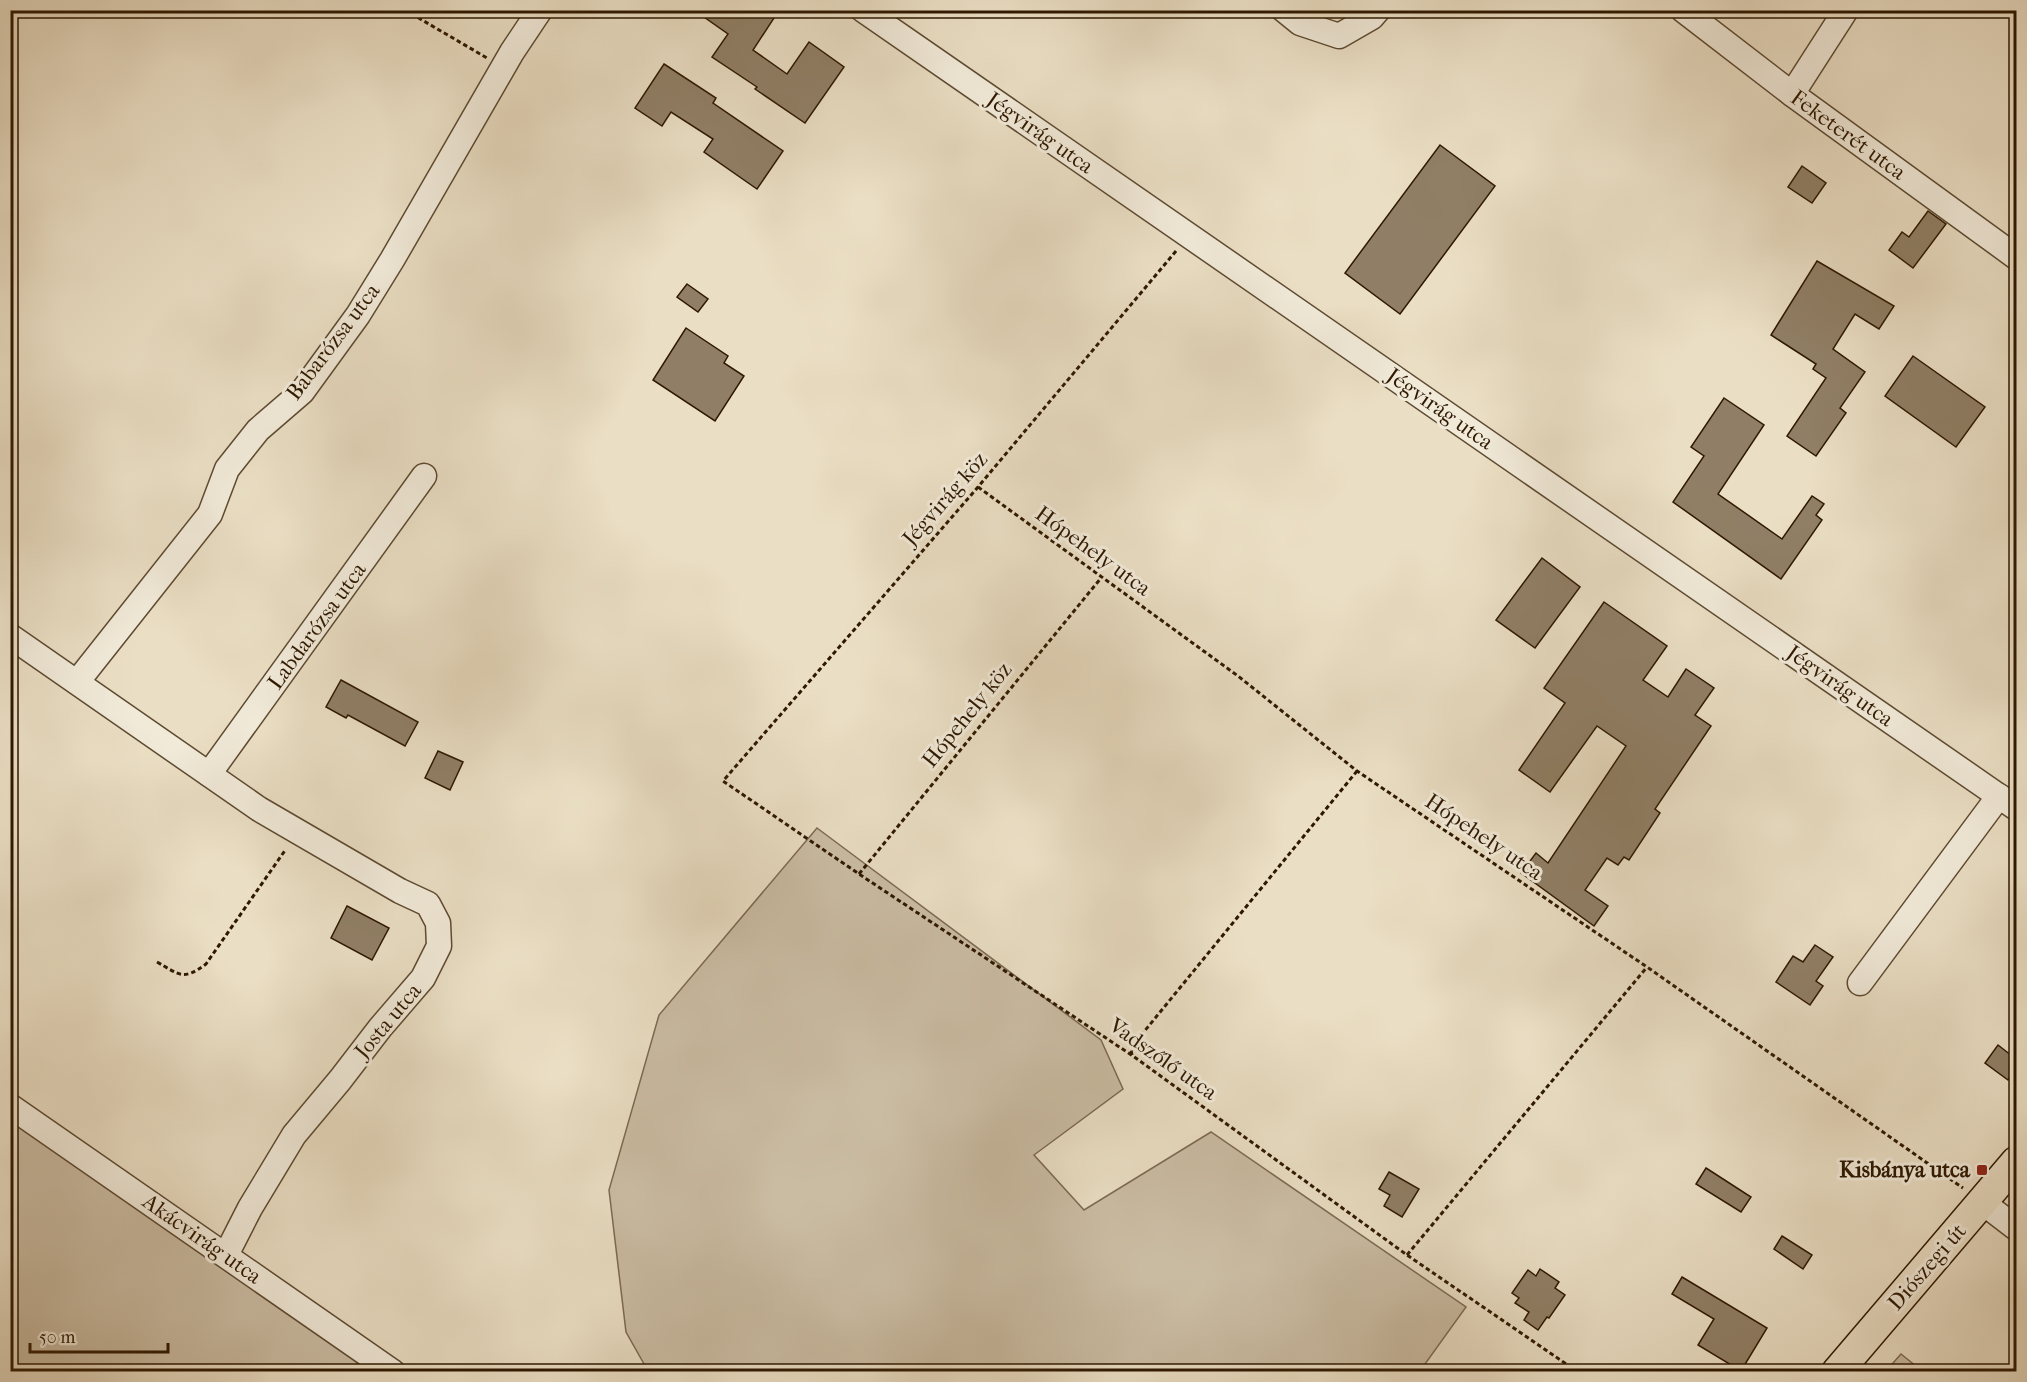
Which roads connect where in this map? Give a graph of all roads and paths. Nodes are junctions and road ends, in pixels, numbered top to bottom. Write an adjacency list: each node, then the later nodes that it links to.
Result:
1 (24, 10): 9 (path)
2 (405, 10): 10 (path)
3 (540, 10): 10 (street, Babarózsa utca)
4 (863, 10): 12 (street, Jégvirág utca)
5 (1284, 10): 6 (street)
6 (1378, 10)
7 (1683, 10): 11 (street, Feketerét utca)
8 (1846, 10): 11 (street)
9 (10, 30)
10 (503, 67): 18 (street, Babarózsa utca)
11 (1791, 94): 13 (street, Feketerét utca)
12 (1189, 236): 15 (path, Jégvirág köz); 22 (street, Jégvirág utca)
13 (2016, 257)
14 (424, 476): 20 (street, Labdarózsa utca)
15 (978, 487): 16 (path, Hópehely utca); 21 (path, Jégvirág köz)
16 (1101, 578): 19 (path, Hópehely utca); 24 (path, Hópehely köz)
17 (10, 636): 18 (street, Josta utca)
18 (77, 682): 20 (street, Josta utca)
19 (1357, 771): 26 (path, Hópehely utca); 28 (path)
20 (209, 774): 23 (street, Josta utca)
21 (723, 781): 24 (path, Vadszőlő utca)
22 (2008, 802): 27 (street)
23 (297, 832): 25 (path); 33 (street, Josta utca)
24 (859, 874): 28 (path, Vadszőlő utca)
25 (157, 962)
26 (1647, 967): 31 (path, Hópehely utca); 34 (path)
27 (1860, 983)
28 (1133, 1056): 34 (path, Vadszőlő utca)
29 (10, 1106): 33 (street, Akácvirág utca)
30 (2016, 1162): 31 (main road, Diószegi út)
31 (1982, 1202): 32 (street); 37 (main road, Diószegi út)
32 (2016, 1228)
33 (226, 1255): 35 (street, Akácvirág utca)
34 (1407, 1255): 36 (path, Vadszőlő utca)
35 (393, 1371)
36 (1578, 1371)
37 (1837, 1371)

